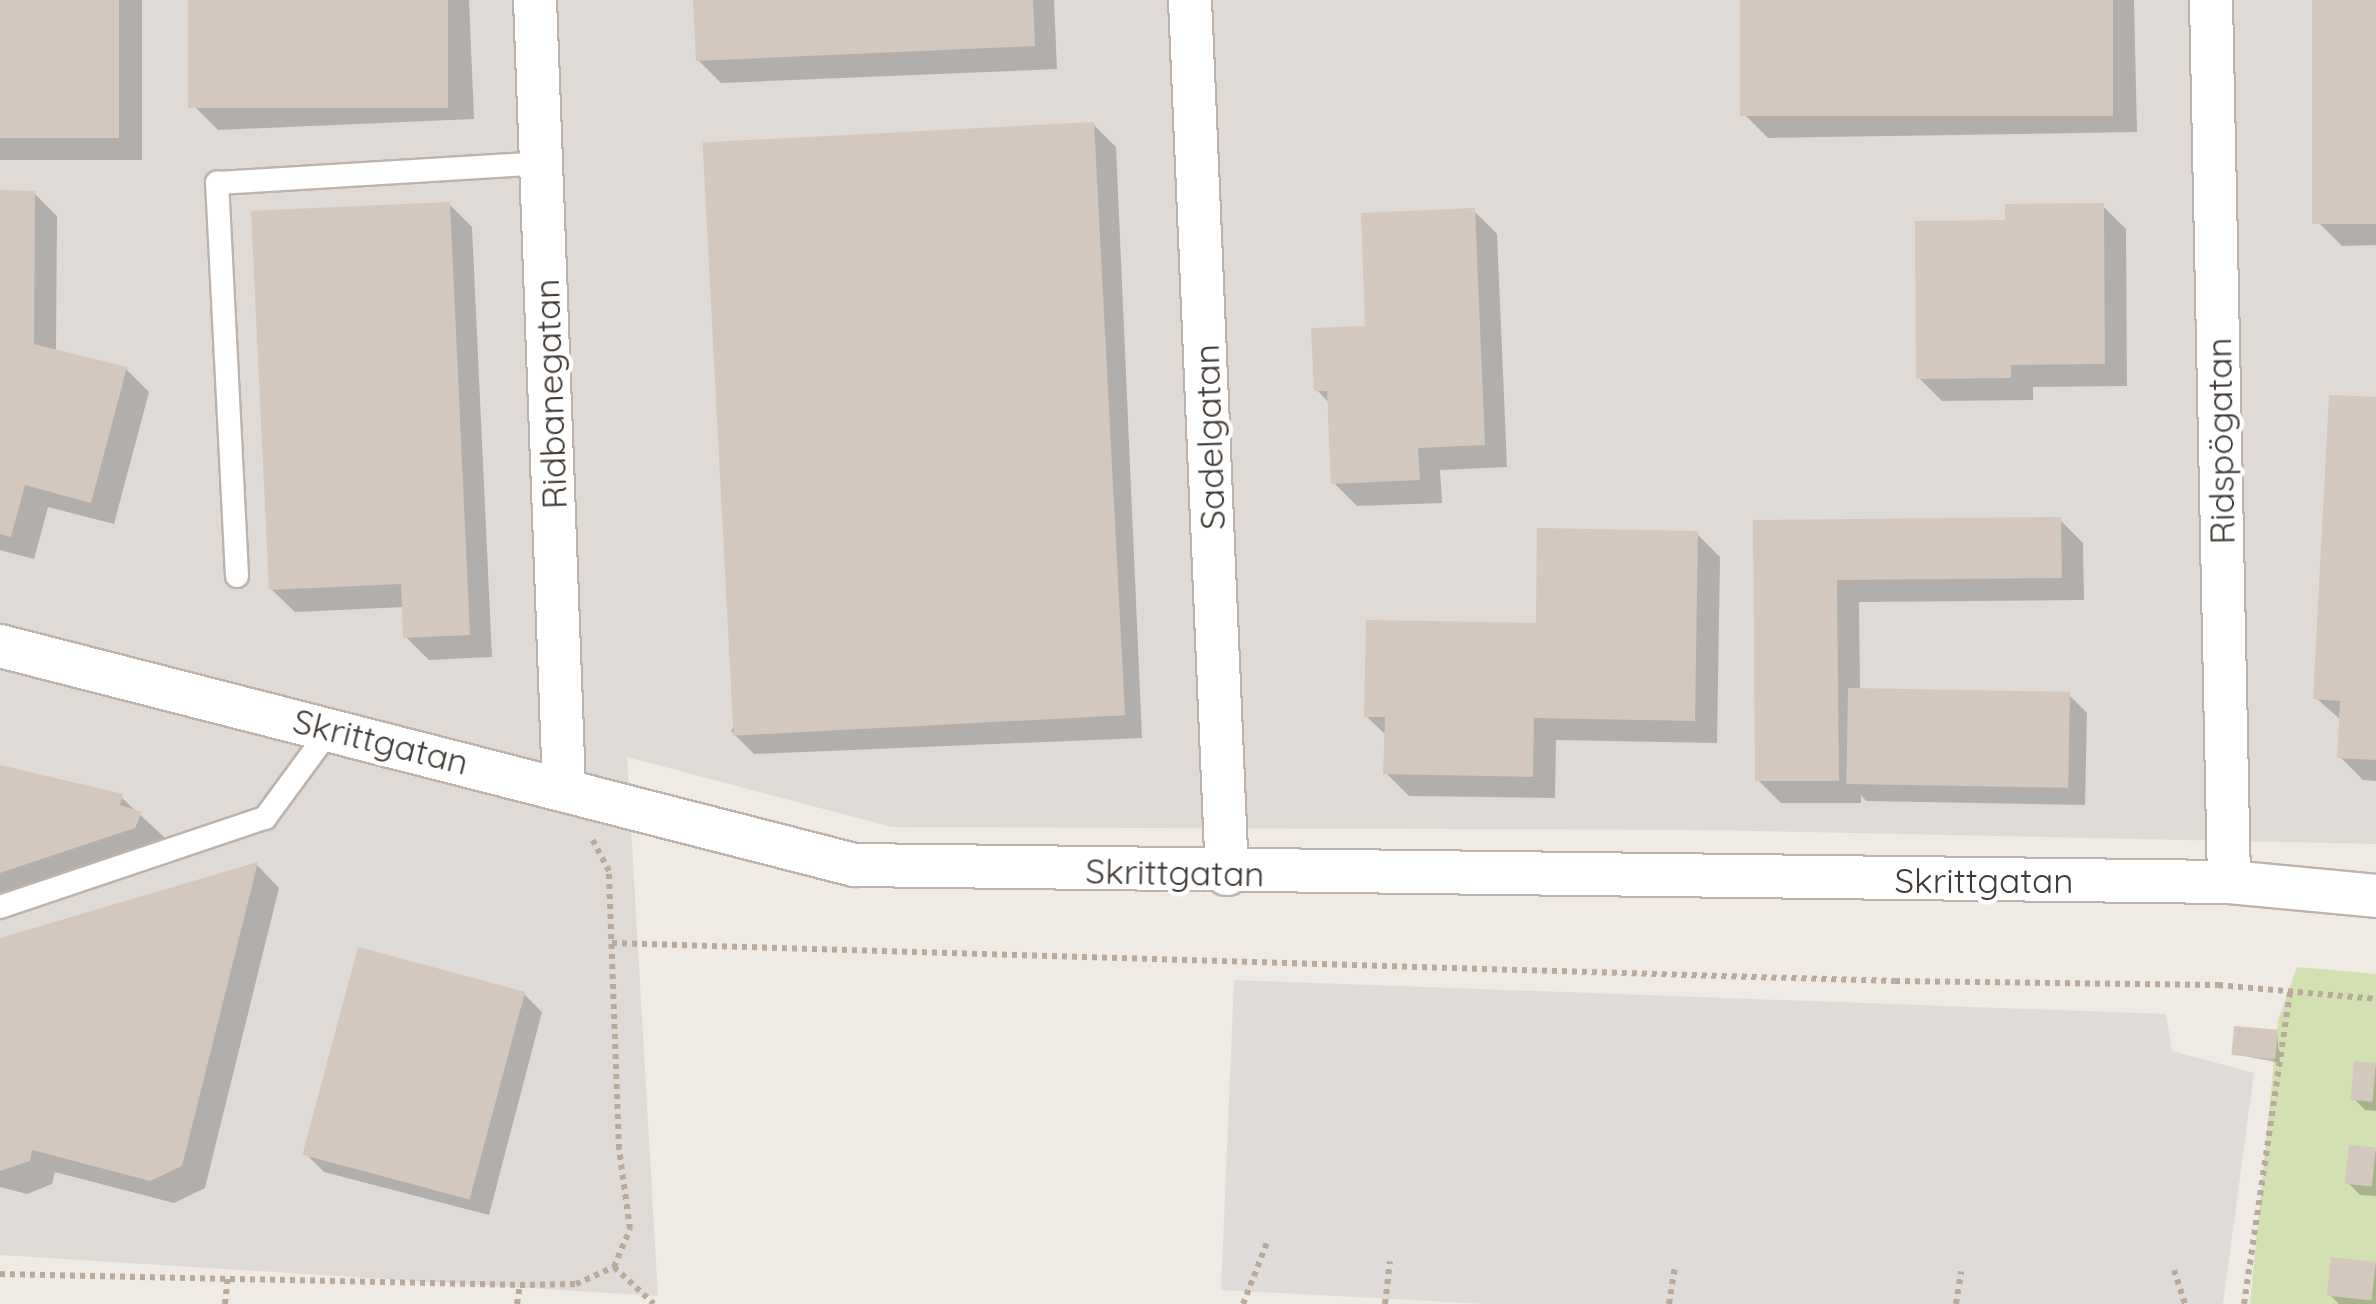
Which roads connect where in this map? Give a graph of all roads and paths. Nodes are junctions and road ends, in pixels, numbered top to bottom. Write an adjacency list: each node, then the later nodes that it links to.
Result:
1 (535, 0): 4 (street, Ridbanegatan)
2 (1190, 0): 9 (street, Sadelgatan)
3 (2212, 0): 10 (street, Ridspögatan)
4 (541, 163): 5 (lane); 8 (street, Ridbanegatan)
5 (237, 576)
6 (0, 646): 7 (street, Skrittgatan)
7 (331, 728): 8 (street, Skrittgatan); 12 (lane)
8 (564, 788): 9 (street, Skrittgatan); 13 (path)
9 (1228, 874): 10 (street, Skrittgatan)
10 (2229, 882): 11 (street, Skrittgatan)
11 (2376, 896)
12 (0, 907)
13 (612, 943): 14 (path); 19 (path)
14 (2290, 992): 15 (path); 33 (path)
15 (2376, 999)
16 (1268, 1240): 28 (path)
17 (1390, 1262): 29 (path)
18 (1674, 1265): 30 (path)
19 (614, 1267): 24 (path); 27 (path)
20 (2174, 1270): 32 (path)
21 (1961, 1271): 31 (path)
22 (0, 1274): 23 (path)
23 (228, 1277): 24 (path); 25 (path)
24 (520, 1285): 26 (path)
25 (225, 1304)
26 (517, 1304)
27 (654, 1304)
28 (1243, 1304)
29 (1384, 1304)
30 (1669, 1304)
31 (1956, 1304)
32 (2185, 1304)
33 (2244, 1304)

